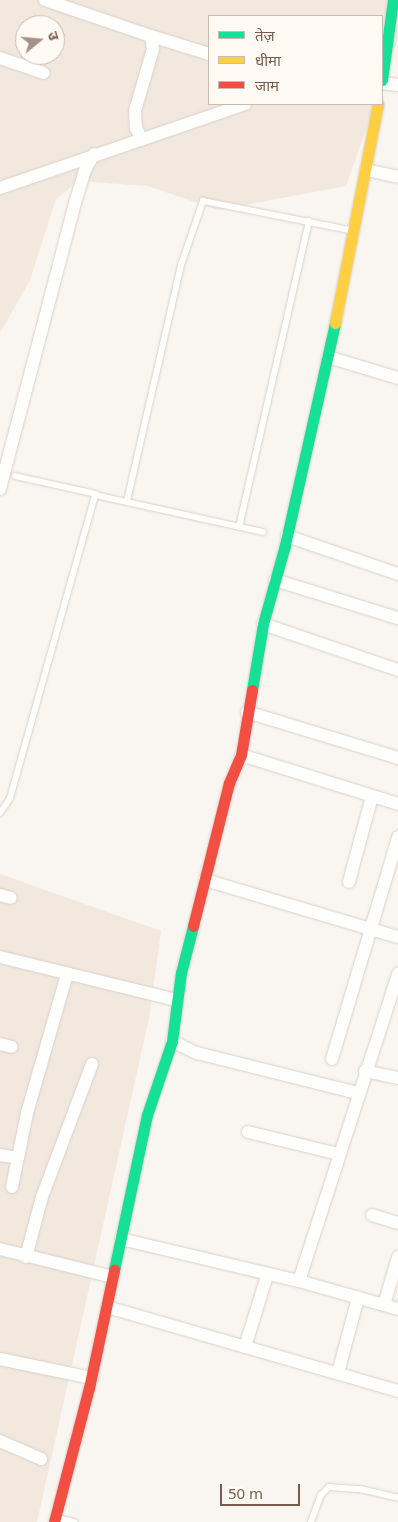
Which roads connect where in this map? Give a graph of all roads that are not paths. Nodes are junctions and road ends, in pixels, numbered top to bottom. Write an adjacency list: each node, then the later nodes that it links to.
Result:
1 (45, 0): 3 (street)
2 (392, 0): 5 (street)
3 (151, 36): 4 (street); 13 (street)
4 (208, 54)
5 (389, 54): 8 (street)
6 (0, 58): 7 (street)
7 (44, 73)
8 (383, 77)
9 (383, 81): 10 (street)
10 (398, 85)
11 (241, 105): 13 (street)
12 (378, 105): 15 (street)
13 (142, 140): 14 (street)
14 (94, 154): 17 (street); 23 (street)
15 (366, 170): 16 (street); 19 (street)
16 (398, 177)
17 (0, 188)
18 (309, 221): 19 (lane); 25 (lane); 26 (lane)
19 (355, 231): 20 (street)
20 (328, 357): 21 (street); 28 (street)
21 (398, 378)
22 (15, 476): 24 (lane)
23 (0, 489)
24 (96, 494): 25 (lane); 39 (lane)
25 (127, 501): 26 (lane)
26 (240, 527): 27 (lane)
27 (263, 532)
28 (287, 536): 29 (street); 30 (street)
29 (398, 574)
30 (275, 580): 31 (street); 32 (street)
31 (398, 618)
32 (263, 624): 33 (street); 34 (street)
33 (398, 670)
34 (247, 712): 35 (street); 36 (street)
35 (241, 755): 37 (street); 41 (street)
36 (398, 758)
37 (372, 796): 38 (street); 42 (street)
38 (398, 804)
39 (0, 813)
40 (398, 836): 43 (street)
41 (205, 880): 43 (street); 48 (street)
42 (349, 882)
43 (371, 929): 44 (street); 50 (street)
44 (398, 937)
45 (0, 957): 46 (street)
46 (66, 974): 48 (street); 58 (street)
47 (398, 974): 52 (street)
48 (177, 1000): 49 (street)
49 (172, 1041): 54 (street); 62 (street)
50 (332, 1059)
51 (92, 1064): 64 (street)
52 (366, 1071): 53 (street); 54 (street)
53 (398, 1078)
54 (358, 1093): 57 (street)
55 (248, 1132): 57 (street)
56 (0, 1154): 58 (street)
57 (338, 1154): 68 (street)
58 (18, 1158): 59 (street)
59 (12, 1187)
60 (372, 1215): 61 (street)
61 (398, 1224)
62 (121, 1240): 66 (street); 67 (street)
63 (0, 1250): 64 (street)
64 (26, 1257): 67 (street)
65 (398, 1257): 70 (street)
66 (267, 1276): 68 (street); 73 (street)
67 (113, 1277): 71 (street)
68 (299, 1281): 69 (street)
69 (358, 1298): 70 (street); 75 (street)
70 (384, 1305): 72 (street)
71 (107, 1307): 73 (street); 76 (street)
72 (398, 1309)
73 (245, 1347): 75 (street)
74 (0, 1359): 76 (street)
75 (338, 1374): 77 (street)
76 (92, 1378): 81 (street)
77 (398, 1391)
78 (0, 1441): 79 (street)
79 (41, 1459)
80 (398, 1498): 83 (lane)
81 (54, 1520): 82 (lane)
82 (75, 1522)
83 (310, 1522)

